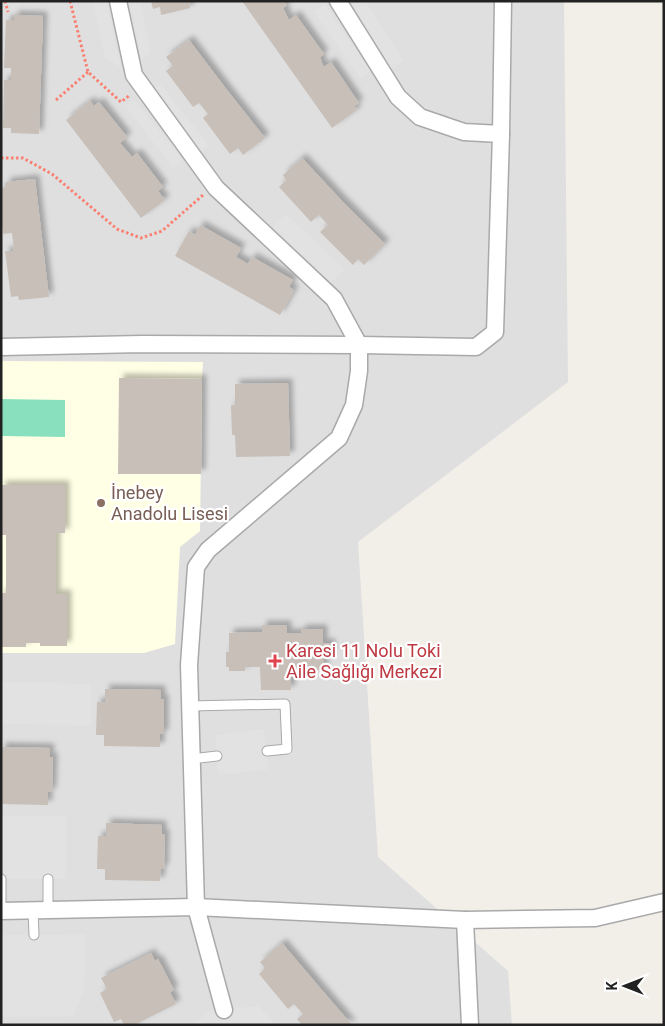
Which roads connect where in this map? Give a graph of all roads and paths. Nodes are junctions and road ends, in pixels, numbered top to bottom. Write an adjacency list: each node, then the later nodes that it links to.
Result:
1 (5, 1): 6 (path)
2 (70, 1): 7 (path)
3 (118, 1): 8 (street)
4 (338, 1): 10 (street)
5 (503, 1): 10 (street)
6 (8, 12)
7 (88, 72): 8 (path); 9 (path)
8 (142, 85): 13 (street)
9 (56, 100)
10 (501, 134): 13 (street)
11 (1, 158): 12 (path)
12 (208, 191)
13 (359, 345): 14 (street); 15 (street)
14 (1, 347)
15 (190, 706): 16 (lane); 18 (street)
16 (267, 751)
17 (217, 756): 18 (lane)
18 (192, 759): 22 (street)
19 (1, 879): 24 (lane)
20 (48, 879): 23 (lane)
21 (664, 902): 25 (street)
22 (196, 907): 23 (street); 25 (street); 27 (street)
23 (41, 910): 24 (street); 26 (lane)
24 (1, 911)
25 (465, 920): 28 (street)
26 (34, 935)
27 (224, 1010)
28 (470, 1025)

